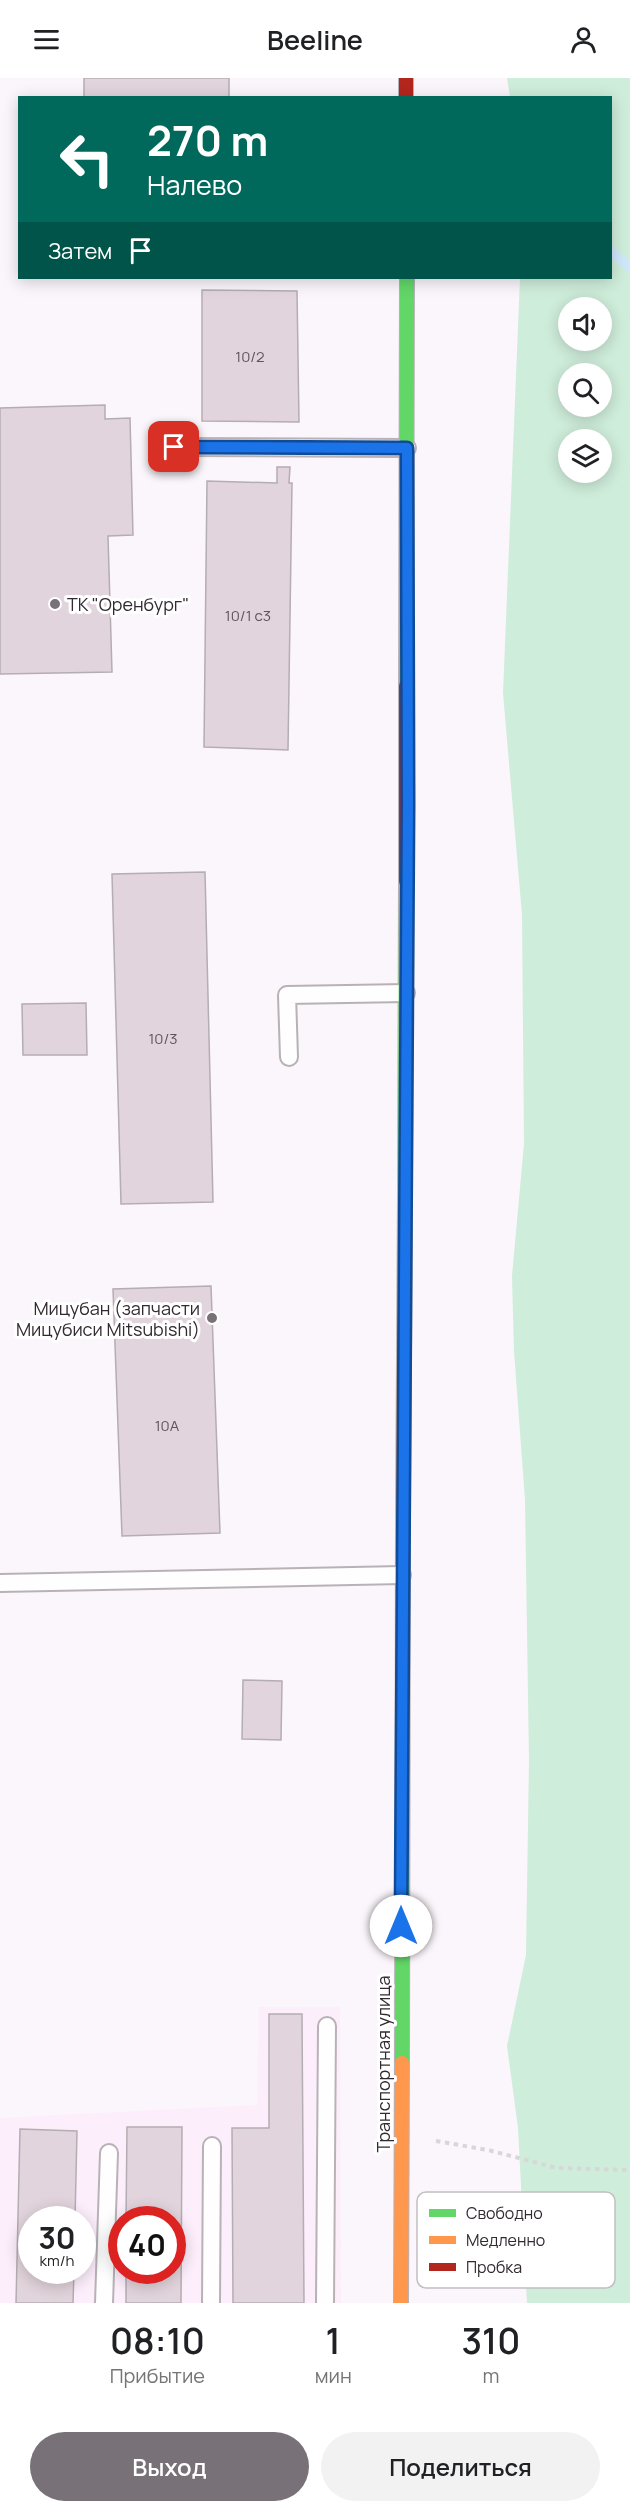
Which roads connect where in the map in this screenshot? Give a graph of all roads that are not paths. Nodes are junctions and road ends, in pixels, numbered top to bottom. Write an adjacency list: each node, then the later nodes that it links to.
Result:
1 (406, 78): 2 (street)
2 (406, 96)
3 (407, 279): 5 (street, Транспортная улица)
4 (174, 447): 5 (lane)
5 (407, 448): 6 (street, Транспортная улица)
6 (406, 993): 7 (lane); 8 (street, Транспортная улица)
7 (289, 1057)
8 (402, 1575): 9 (lane); 16 (street, Транспортная улица)
9 (0, 1583)
10 (327, 2026): 15 (lane)
11 (212, 2146): 14 (lane)
12 (109, 2153): 13 (lane)
13 (104, 2303)
14 (211, 2303)
15 (325, 2303)
16 (400, 2303)

